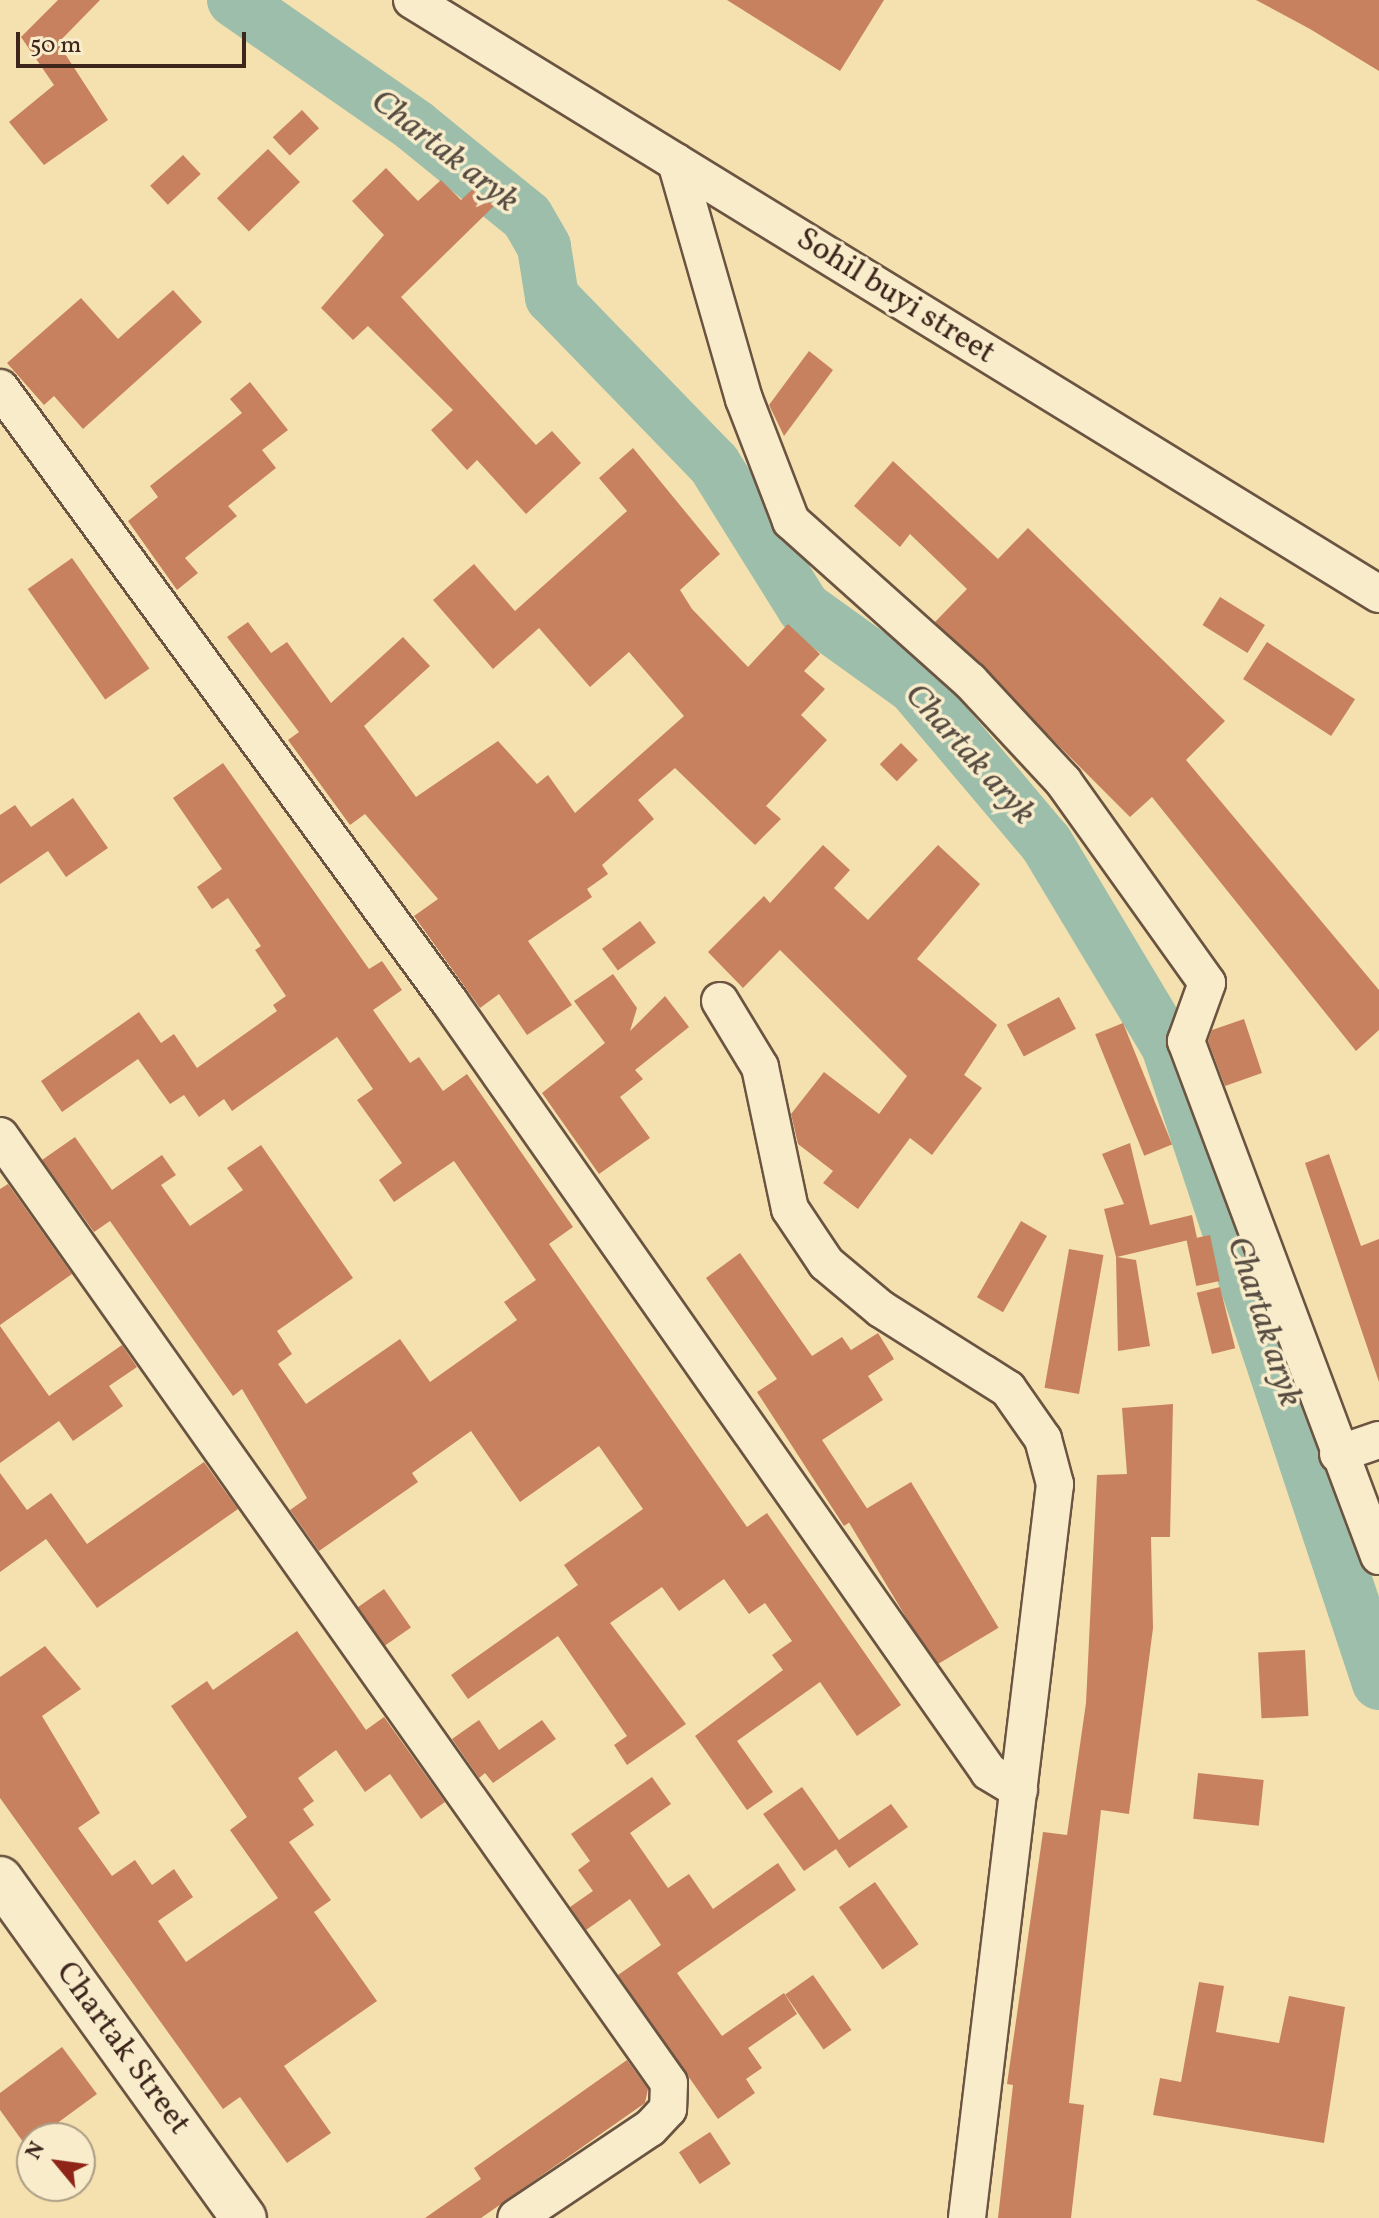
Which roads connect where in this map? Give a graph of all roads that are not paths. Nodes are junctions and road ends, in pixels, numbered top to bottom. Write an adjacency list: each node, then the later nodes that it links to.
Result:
1 (412, 0): 2 (street, Sohil buyi street)
2 (676, 162): 4 (street, Sohil buyi street); 8 (street)
3 (0, 388): 10 (street)
4 (1379, 594)
5 (720, 1001): 10 (street)
6 (0, 1136): 13 (street)
7 (1379, 1440): 8 (street)
8 (1338, 1454): 9 (street)
9 (1379, 1556)
10 (1019, 1790): 14 (street)
11 (4, 1892): 12 (street, Chartak Street)
12 (244, 2218)
13 (516, 2218)
14 (967, 2218)

